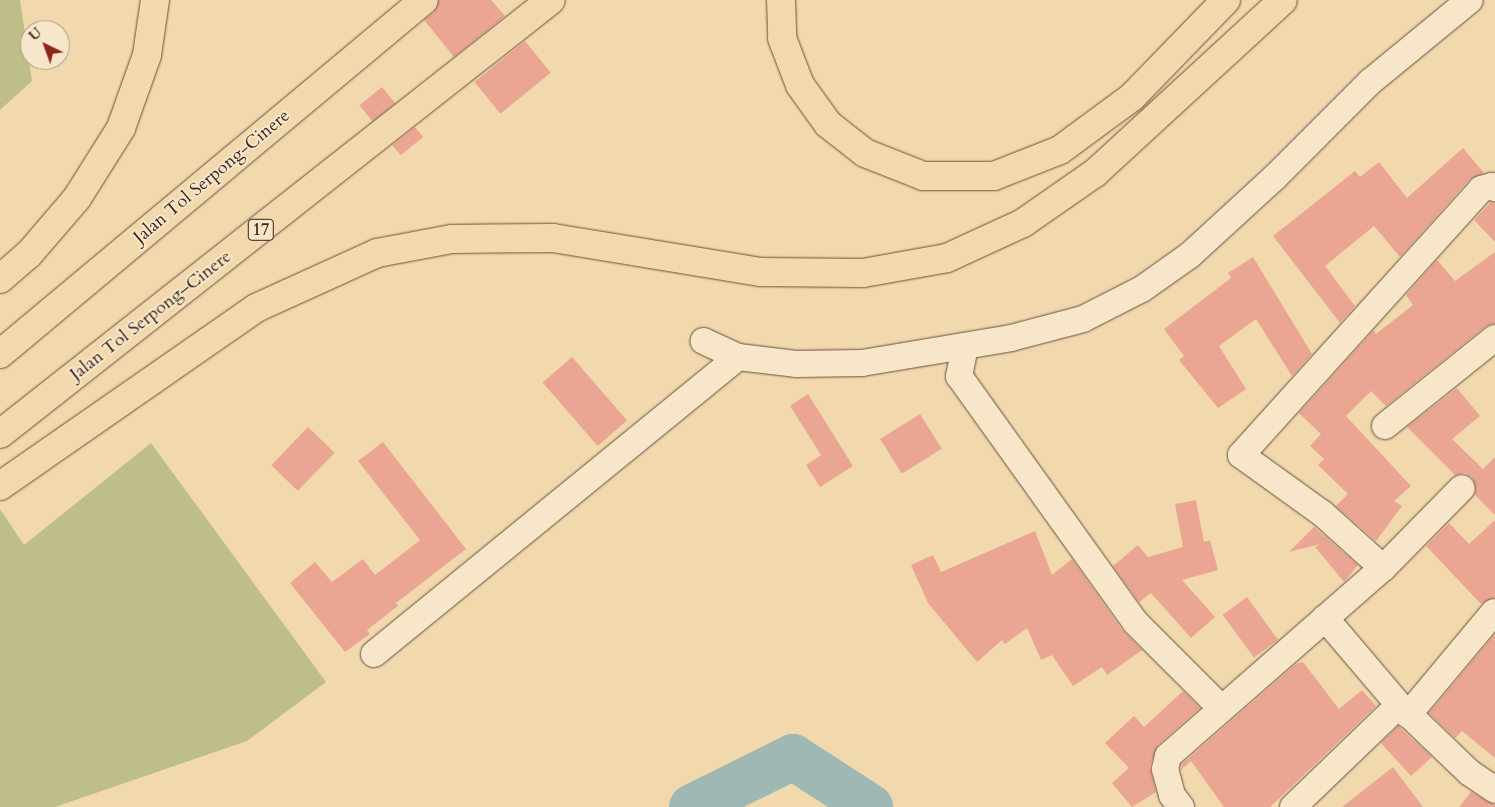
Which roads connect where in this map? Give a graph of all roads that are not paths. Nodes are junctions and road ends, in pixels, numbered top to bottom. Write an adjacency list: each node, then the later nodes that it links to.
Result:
1 (155, 0): 9 (highway)
2 (424, 0): 13 (highway, Jalan Tol Serpong-Cinere)
3 (551, 0): 16 (highway, Jalan Tol Serpong–Cinere / 17)
4 (781, 0): 5 (highway)
5 (1226, 0)
6 (1283, 0): 17 (highway)
7 (1470, 0): 12 (street)
8 (1495, 188): 19 (street)
9 (0, 279)
10 (1495, 338): 15 (street)
11 (703, 341): 14 (street)
12 (965, 346): 14 (street); 23 (street)
13 (0, 354)
14 (738, 358): 22 (street)
15 (1385, 426)
16 (0, 434)
17 (0, 486)
18 (1462, 488): 19 (street)
19 (1383, 568): 21 (street)
20 (1494, 612): 24 (street)
21 (1325, 618): 23 (street); 24 (street)
22 (374, 654)
23 (1221, 708): 26 (street)
24 (1404, 710): 25 (street); 27 (street)
25 (1495, 790)
26 (1181, 807)
27 (1293, 807)

